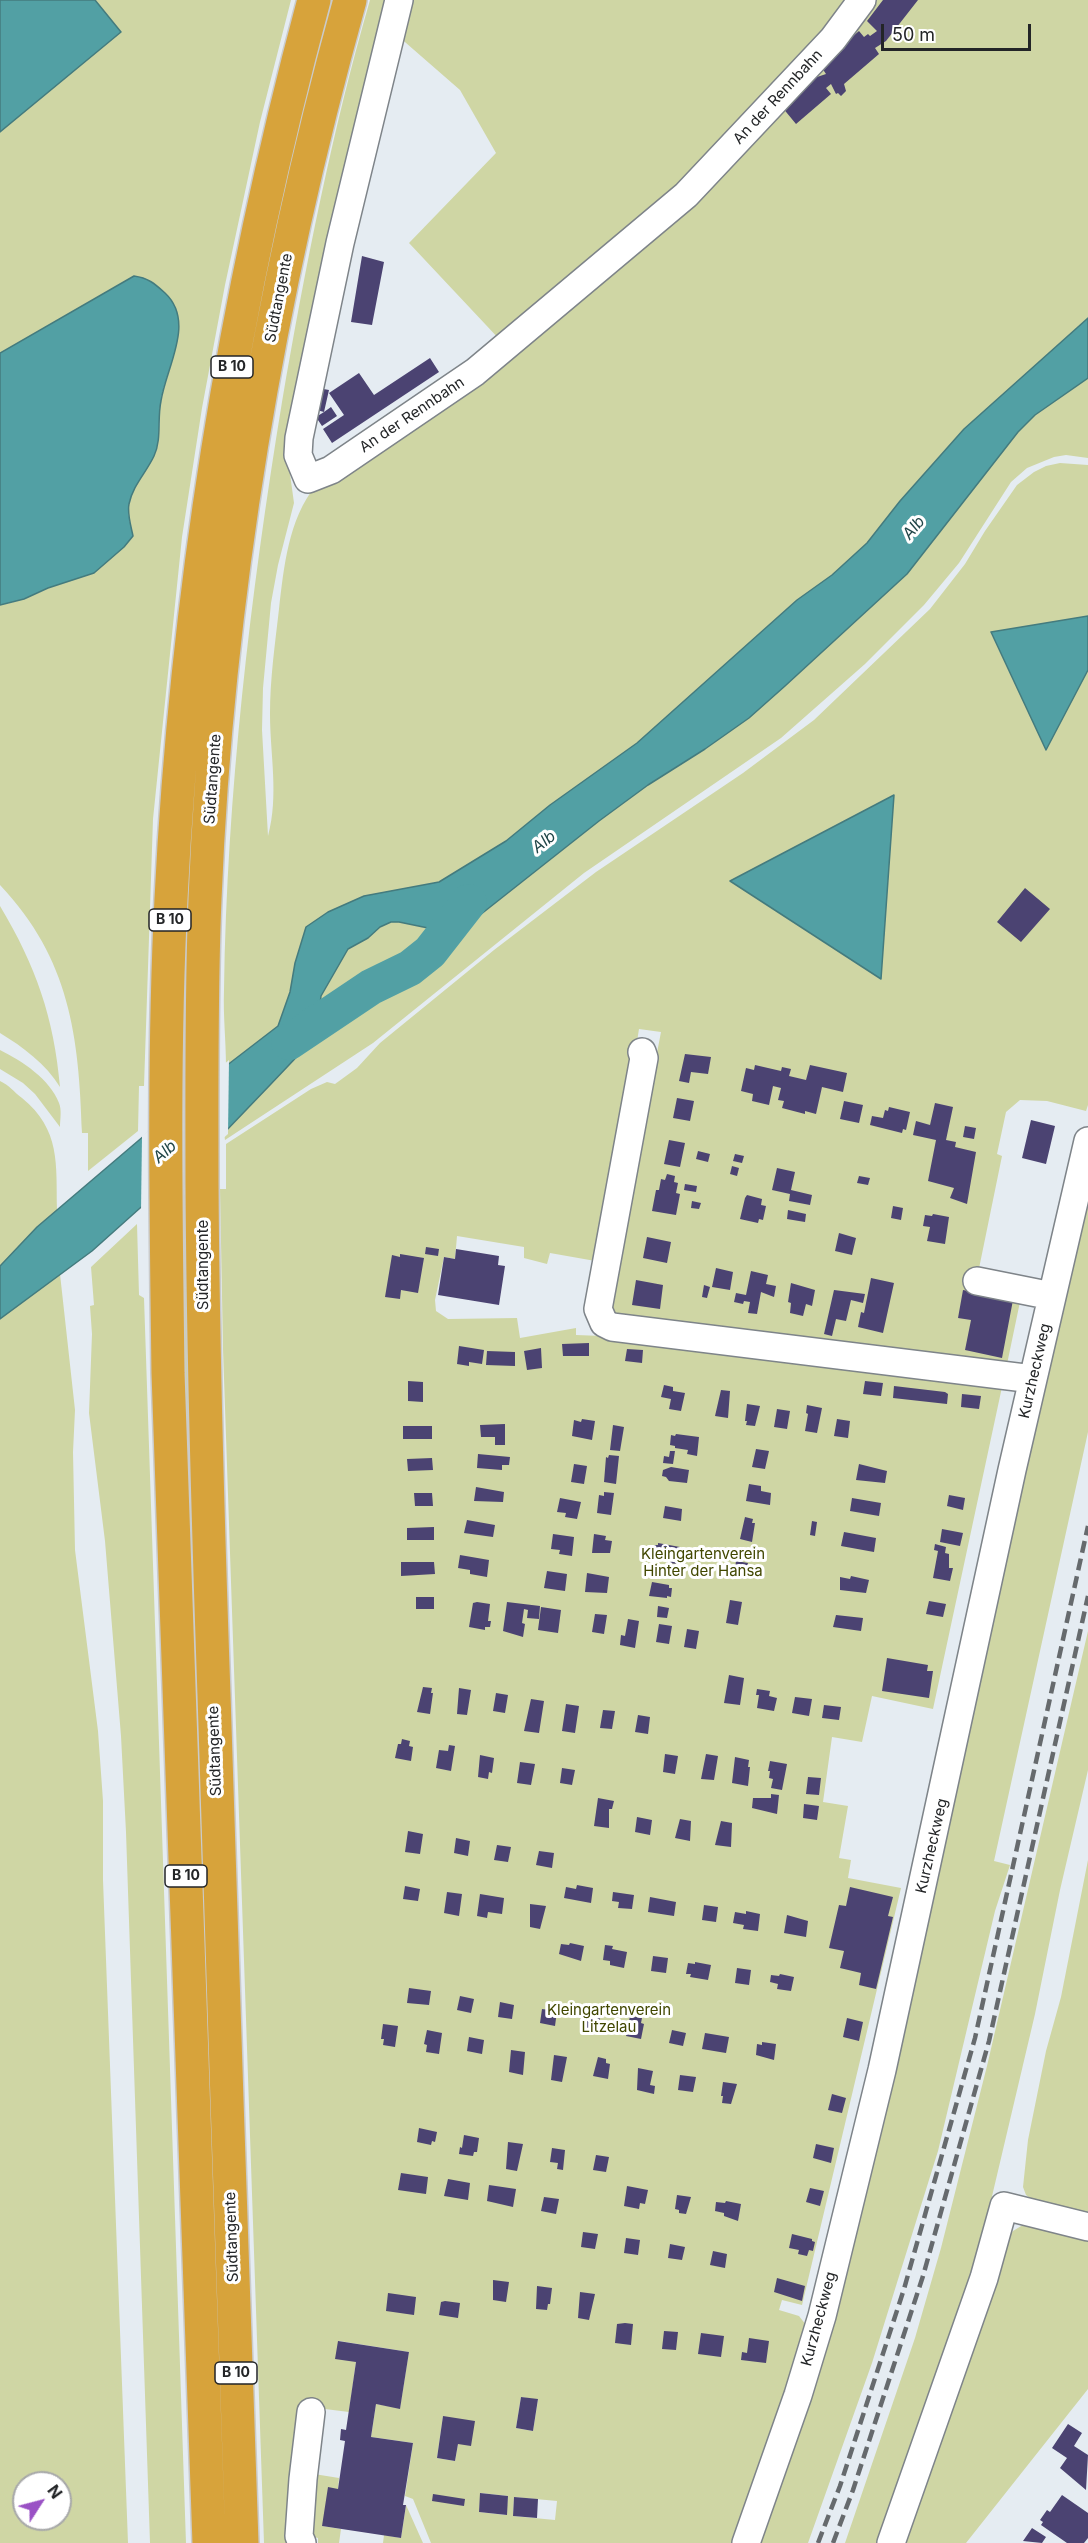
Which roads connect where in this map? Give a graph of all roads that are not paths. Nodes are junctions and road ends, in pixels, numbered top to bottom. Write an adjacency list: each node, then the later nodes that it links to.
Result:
1 (314, 0): 12 (highway, B 10)
2 (350, 0): 13 (highway, Südtangente / B 10)
3 (399, 0): 4 (street, An der Rennbahn)
4 (862, 0)
5 (642, 1052): 9 (street)
6 (1088, 1141): 8 (street, Kurzheckweg)
7 (977, 1281): 8 (street)
8 (1052, 1296): 9 (street, Kurzheckweg)
9 (1033, 1379): 15 (street, Kurzheckweg)
10 (1088, 2227): 16 (street)
11 (311, 2412): 14 (street)
12 (208, 2543)
13 (242, 2543)
14 (302, 2543)
15 (746, 2543)
16 (891, 2543)

